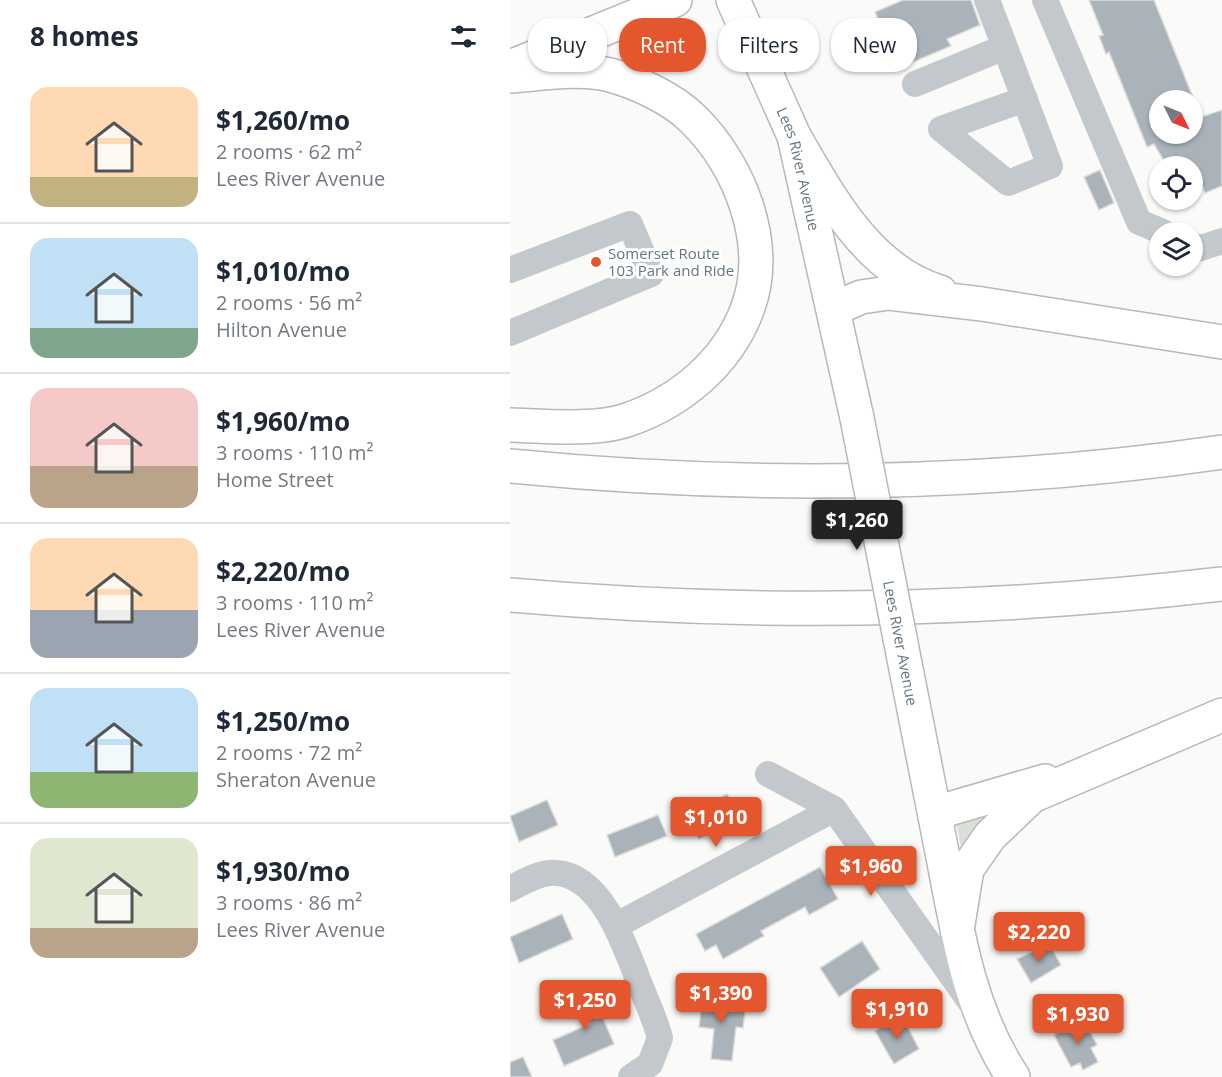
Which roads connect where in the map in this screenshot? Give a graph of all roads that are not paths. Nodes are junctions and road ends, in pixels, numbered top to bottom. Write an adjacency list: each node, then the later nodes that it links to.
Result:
1 (675, 0): 6 (main road)
2 (733, 0): 10 (main road, Lees River Avenue)
3 (987, 0): 5 (street)
4 (1045, 0): 11 (street)
5 (1005, 47): 8 (street); 9 (street)
6 (510, 67)
7 (510, 76): 19 (main road)
8 (915, 84)
9 (1025, 99)
10 (794, 136): 15 (main road); 16 (main road, Lees River Avenue)
11 (1149, 226)
12 (1222, 241): 13 (street)
13 (1203, 247)
14 (510, 270): 17 (street)
15 (982, 304): 16 (main road); 18 (main road)
16 (834, 309): 28 (main road, Lees River Avenue, bridge)
17 (510, 333)
18 (1222, 342)
19 (510, 425)
20 (1222, 452): 21 (main road)
21 (510, 466)
22 (1222, 584): 23 (main road)
23 (510, 596)
24 (1222, 715): 25 (main road)
25 (1125, 757): 28 (main road); 31 (main road)
26 (768, 774): 27 (street)
27 (834, 808): 30 (street); 32 (street)
28 (935, 813): 31 (main road, Lees River Avenue)
29 (510, 889): 30 (street)
30 (617, 925): 33 (street)
31 (957, 930): 32 (main road, Lees River Avenue)
32 (978, 1012): 34 (main road, Lees River Avenue)
33 (631, 1077)
34 (1013, 1077)

